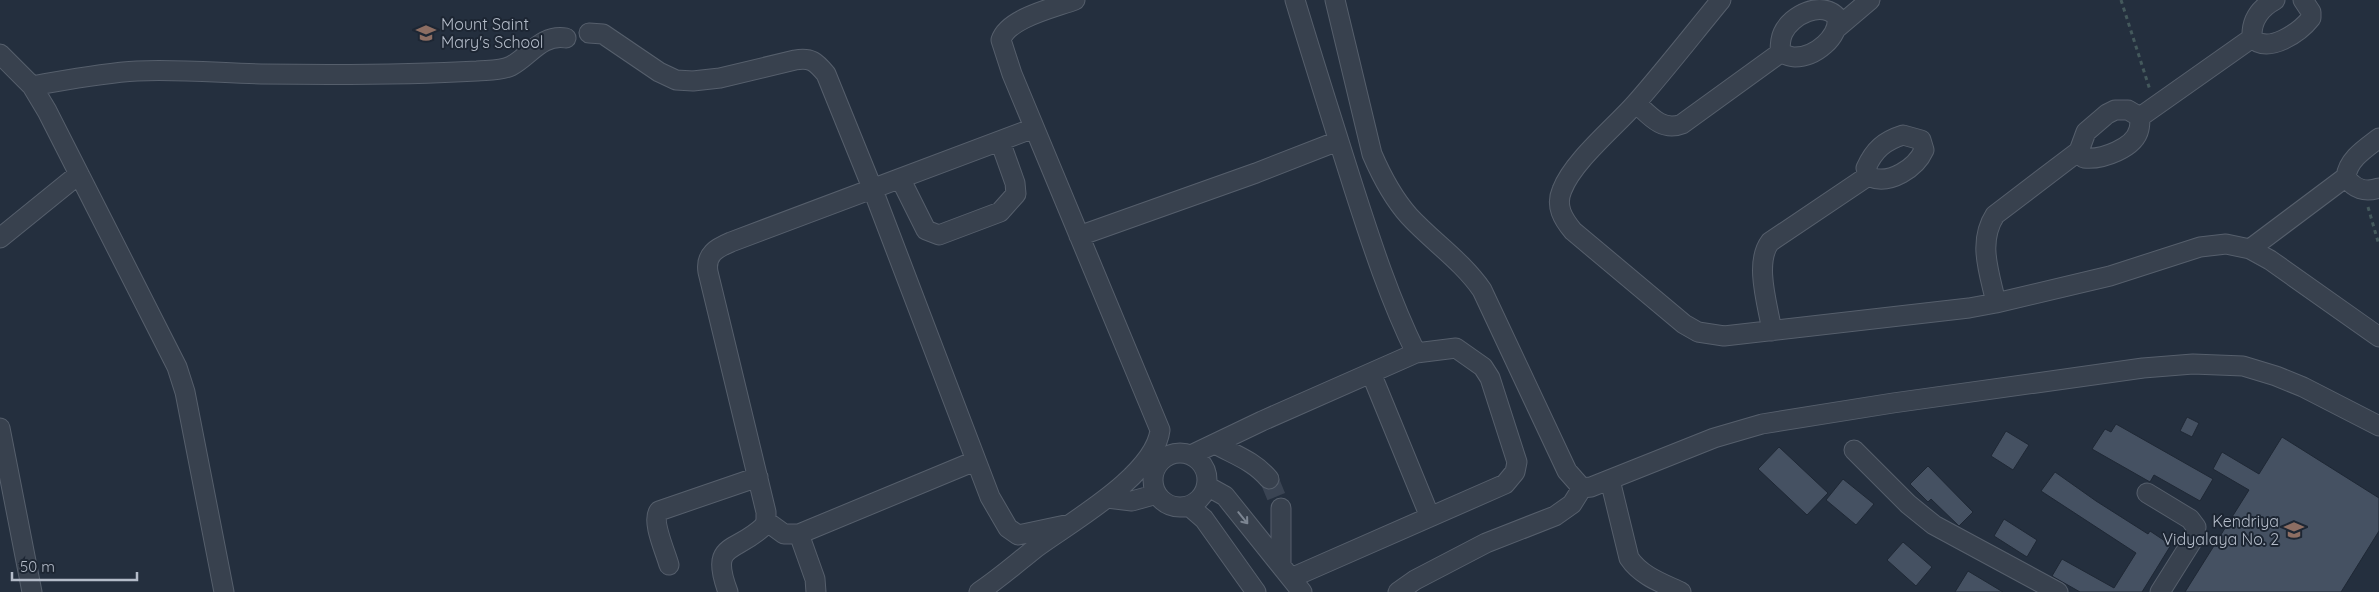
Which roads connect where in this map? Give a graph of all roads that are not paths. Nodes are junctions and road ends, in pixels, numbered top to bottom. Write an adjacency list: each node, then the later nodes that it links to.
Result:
1 (1075, 0): 17 (street)
2 (1295, 0): 20 (street)
3 (1335, 0): 50 (street)
4 (1722, 0): 15 (street)
5 (1870, 0): 8 (street)
6 (2275, 0): 11 (street)
7 (2304, 0): 11 (street)
8 (1836, 28): 12 (street); 12 (street)
9 (588, 33): 27 (street)
10 (566, 38): 14 (street)
11 (2252, 38): 16 (street)
12 (1780, 53): 15 (street)
13 (0, 54): 14 (street)
14 (32, 86): 22 (street)
15 (1636, 103): 32 (street)
16 (2147, 111): 21 (street); 21 (street)
17 (1034, 128): 19 (street); 28 (street)
18 (2379, 138): 24 (street)
19 (1000, 141): 25 (street); 25 (street)
20 (1338, 142): 28 (street); 34 (street)
21 (2079, 151): 31 (street)
22 (80, 174): 29 (street); 62 (street)
23 (1868, 176): 32 (street)
24 (2346, 177): 26 (street); 30 (street)
25 (900, 180): 27 (street)
26 (2371, 189)
27 (872, 190): 43 (street); 45 (street)
28 (1079, 236): 38 (street)
29 (0, 238)
30 (2250, 249): 31 (street); 33 (street)
31 (1996, 304): 32 (street)
32 (1772, 332)
33 (2379, 337)
34 (1416, 353): 35 (street); 55 (street)
35 (1371, 373): 39 (street); 55 (street)
36 (2379, 426): 47 (street)
37 (0, 428): 61 (street)
38 (1158, 437): 41 (street); 44 (street)
39 (1215, 444): 42 (street); 46 (street)
40 (1854, 450): 69 (street)
41 (1170, 454): 42 (street); 48 (street)
42 (1191, 456): 49 (street)
43 (975, 461): 57 (street); 58 (street)
44 (1143, 462): 48 (street); 52 (street)
45 (758, 476): 56 (street); 59 (street)
46 (1269, 479)
47 (1610, 480): 50 (street); 68 (street)
48 (1155, 486): 52 (street); 53 (street)
49 (1207, 486): 53 (street); 60 (street, one-way to 60)
50 (1582, 488): 67 (street)
51 (2147, 493): 70 (street)
52 (1107, 498): 57 (street)
53 (1189, 506): 66 (street)
54 (1281, 508): 60 (street)
55 (1430, 517): 60 (street)
56 (766, 520): 58 (street); 63 (street)
57 (1070, 524): 65 (street)
58 (799, 534): 64 (street)
59 (669, 565)
60 (1291, 578)
61 (32, 592)
62 (224, 592)
63 (728, 592)
64 (816, 592)
65 (980, 592)
66 (1256, 592)
67 (1398, 592)
68 (1681, 592)
69 (2058, 592)
70 (2160, 592)

